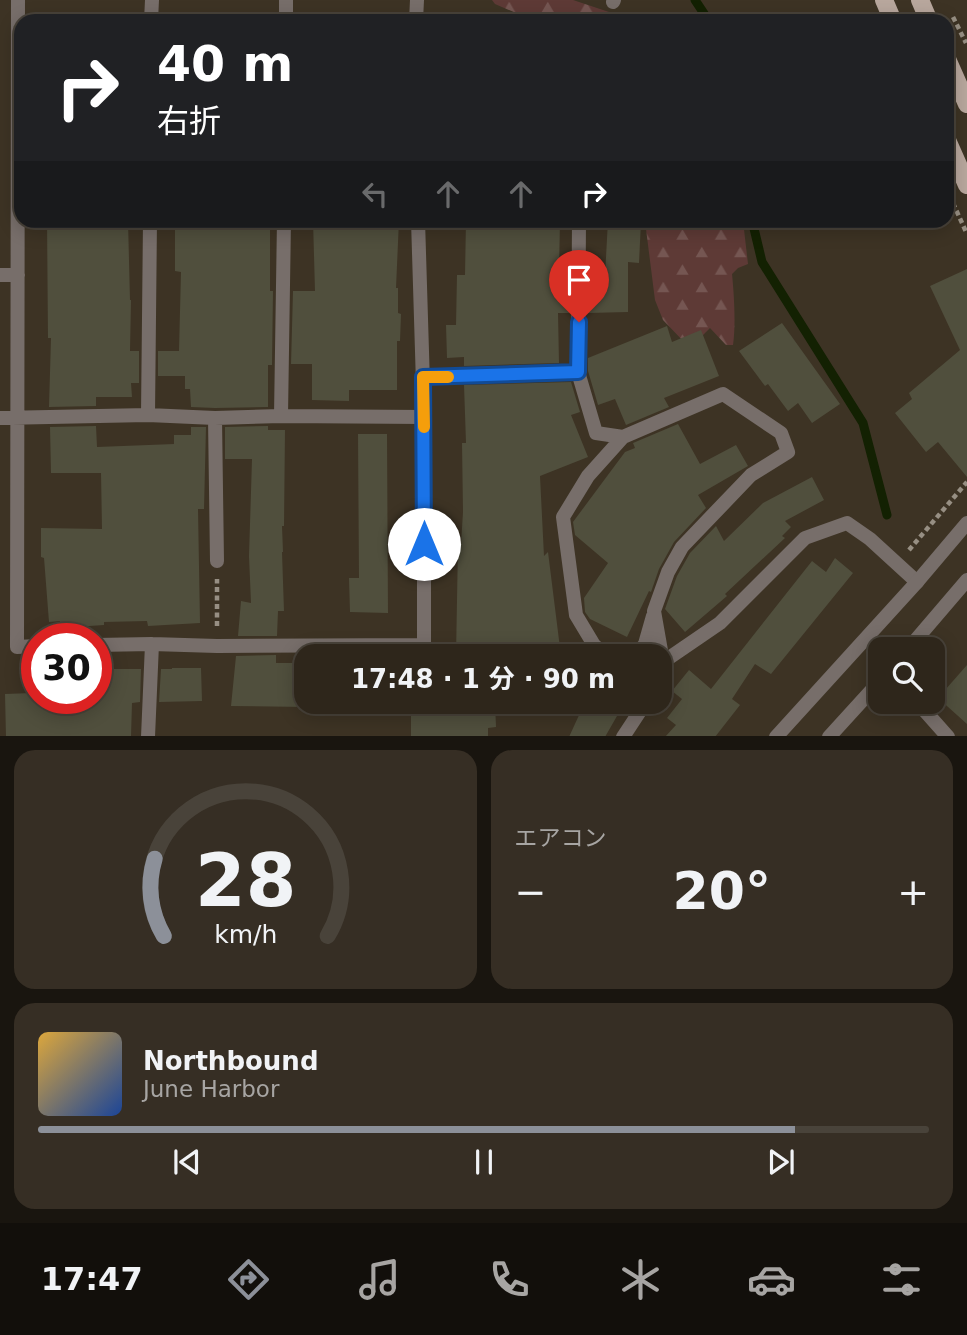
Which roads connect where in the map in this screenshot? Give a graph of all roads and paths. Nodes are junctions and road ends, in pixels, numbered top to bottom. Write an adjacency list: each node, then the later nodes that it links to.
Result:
1 (951, 11): 2 (path)
2 (952, 14)
3 (954, 17): 4 (path)
4 (967, 45)
5 (954, 75): 6 (main road)
6 (967, 104)
7 (954, 156): 8 (main road)
8 (967, 185)
9 (954, 205): 15 (path)
10 (18, 228): 17 (street)
11 (149, 228): 20 (street)
12 (284, 228): 21 (street)
13 (418, 228): 19 (street)
14 (579, 228): 18 (street)
15 (967, 234)
16 (0, 275): 17 (street)
17 (18, 275): 24 (street)
18 (578, 372): 19 (street); 26 (street)
19 (423, 377): 22 (street)
20 (148, 415): 24 (street); 25 (street)
21 (281, 416): 22 (street); 25 (street)
22 (424, 417): 40 (street)
23 (0, 418): 24 (street)
24 (16, 418): 41 (street)
25 (215, 418): 29 (street)
26 (623, 437): 33 (street); 36 (street)
27 (967, 482): 30 (path)
28 (967, 523): 32 (street)
29 (218, 561): 40 (path)
30 (897, 564): 32 (street); 42 (street)
31 (967, 580): 34 (street)
32 (918, 582): 48 (street)
33 (654, 611): 37 (street); 38 (street)
34 (918, 637)
35 (152, 644): 39 (street); 40 (street); 46 (street)
36 (593, 644)
37 (645, 644)
38 (658, 644)
39 (112, 645)
40 (217, 646)
41 (21, 647)
42 (672, 658)
43 (868, 694): 49 (street)
44 (638, 714): 47 (street)
45 (928, 714): 50 (street)
46 (148, 736)
47 (624, 736)
48 (777, 736)
49 (829, 736)
50 (947, 736)

